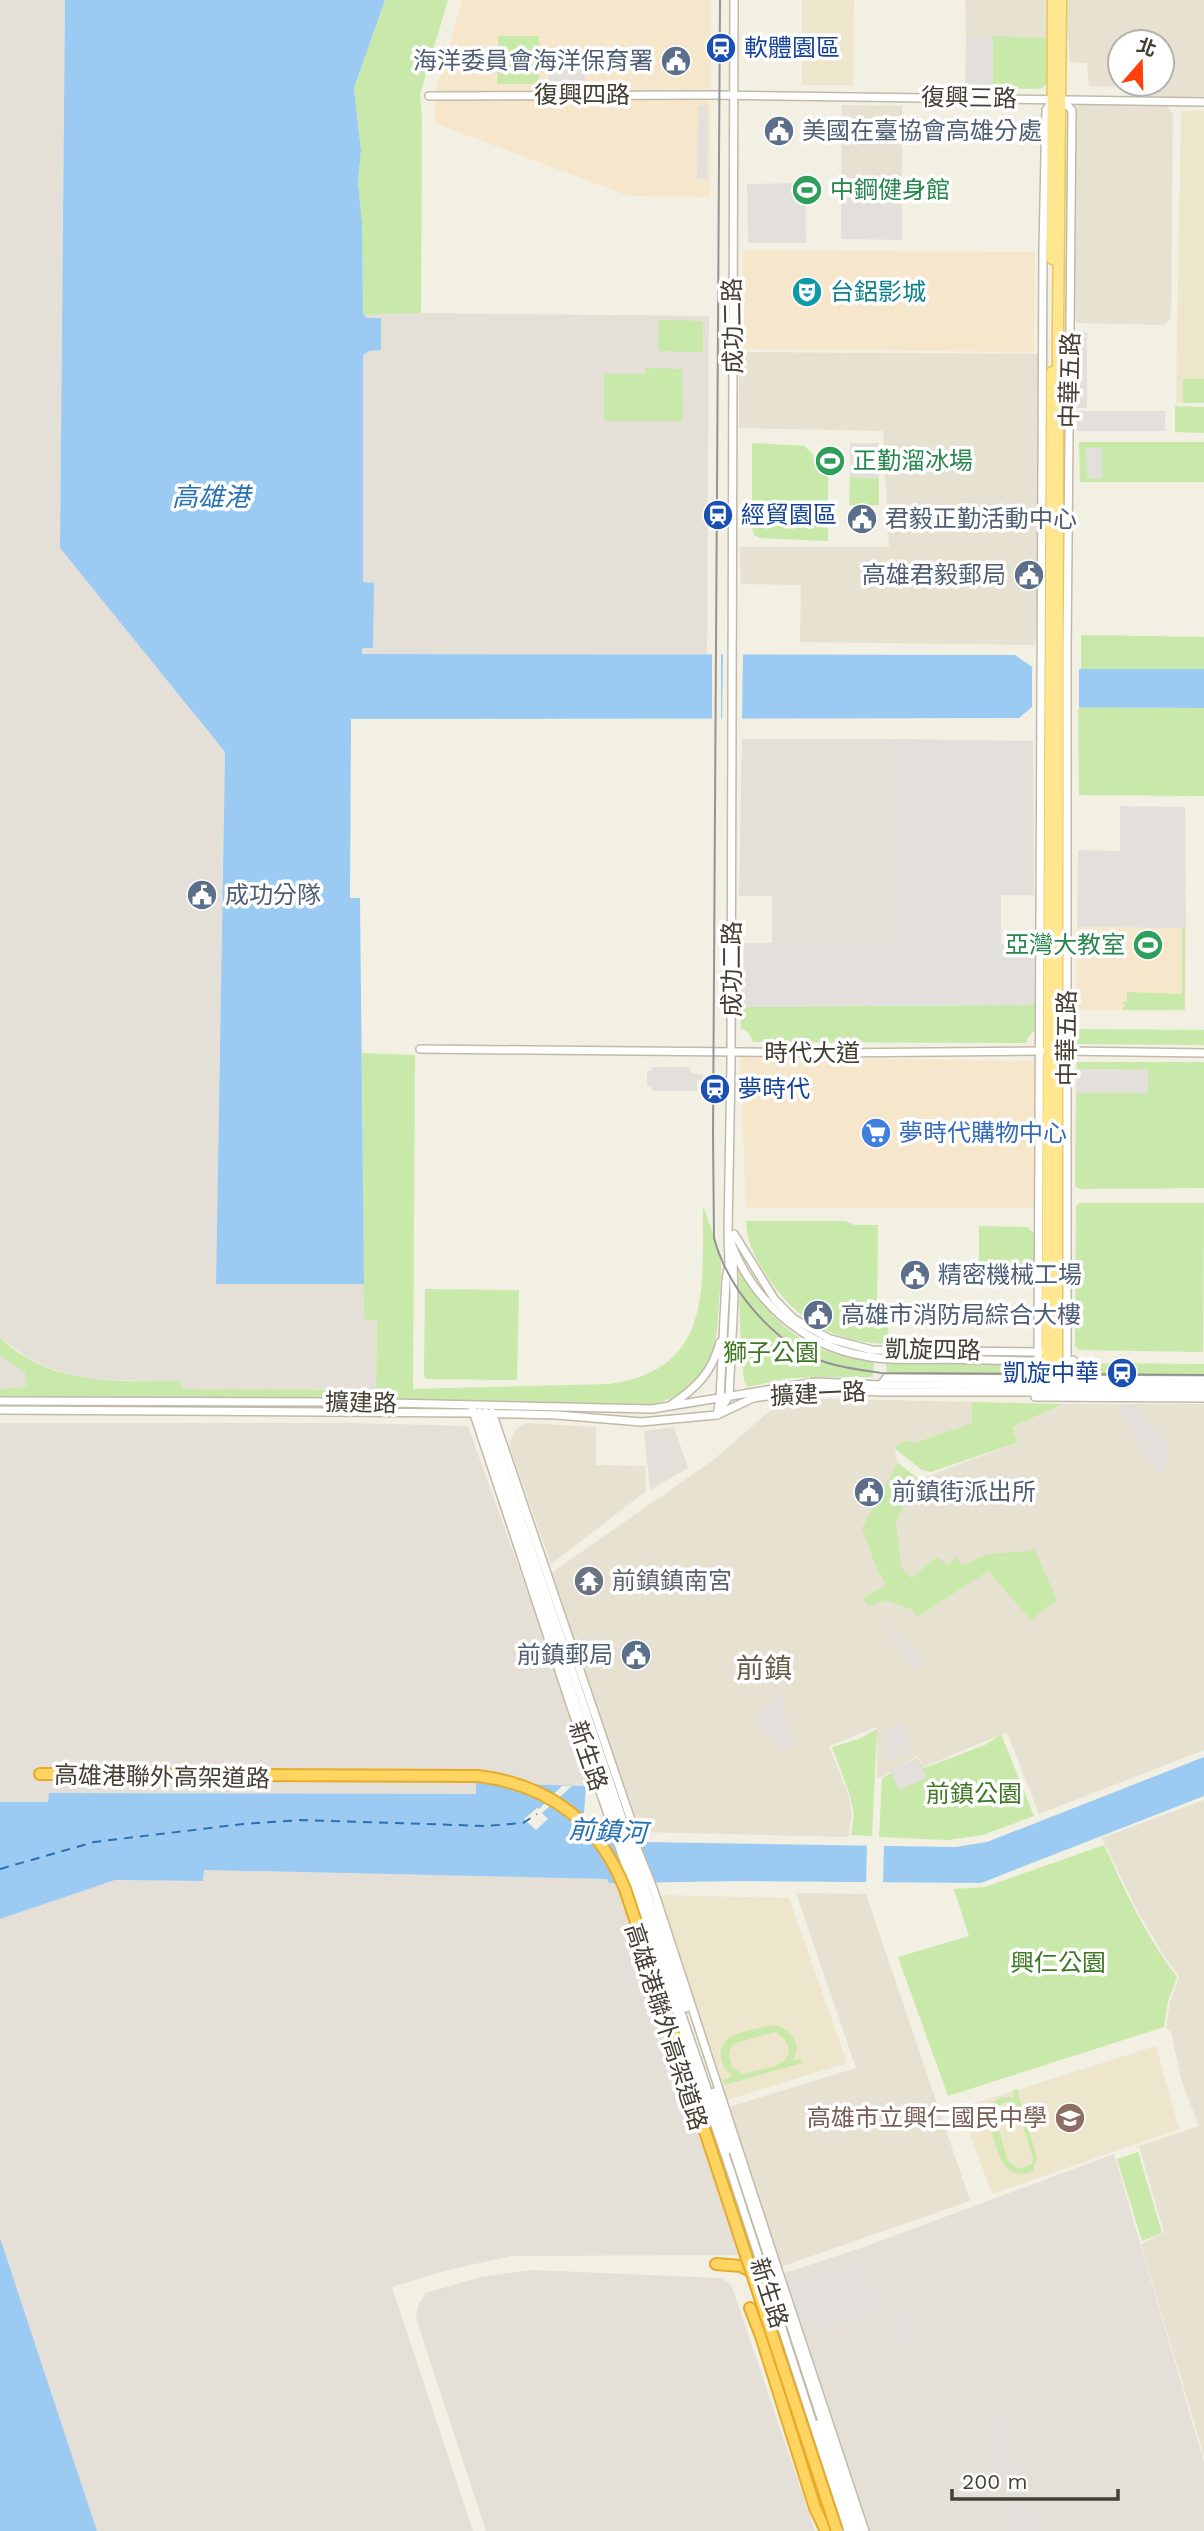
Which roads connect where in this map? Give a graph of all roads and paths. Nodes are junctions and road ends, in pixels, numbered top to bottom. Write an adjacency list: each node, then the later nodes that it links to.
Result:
1 (734, 0): 4 (street, 成功二路)
2 (1054, 0): 6 (main road, 中華五路)
3 (1061, 0): 6 (main road, 中華五路)
4 (734, 95): 5 (street, 復興四路); 6 (street, 復興三路); 13 (street, 成功二路)
5 (429, 96)
6 (1057, 99): 7 (street, 復興三路); 8 (main road, 中華五路); 8 (street, 中華五路)
7 (1204, 102)
8 (1054, 666): 9 (main road); 9 (street)
9 (1054, 715): 10 (main road, 中華五路); 10 (street, 中華五路); 12 (street, 中華五路)
10 (1048, 895): 12 (main road, 中華五路); 12 (street, 中華五路)
11 (420, 1049): 13 (street, 時代大道)
12 (1053, 1051): 13 (street, 時代大道); 14 (street, 時代大道); 18 (main road, 中華五路); 18 (street, 中華五路)
13 (732, 1053): 15 (street, 成功二路)
14 (1204, 1053)
15 (731, 1233): 16 (street, 凱旋四路); 17 (street, 成功二路); 18 (street, 凱旋四路)
16 (733, 1249): 18 (street, 凱旋四路); 23 (street, 成功二路)
17 (724, 1329): 23 (street, 成功二路); 26 (street)
18 (1052, 1358)
19 (1204, 1380): 21 (street, 凱旋四路)
20 (1204, 1386): 21 (street, 凱旋四路)
21 (881, 1388): 22 (street, 凱旋四路); 23 (street, 擴建一路); 24 (street, 凱旋四路); 29 (street, 擴建一路)
22 (1204, 1392)
23 (724, 1397): 26 (street, 擴建路); 29 (street, 成功二路)
24 (1204, 1398)
25 (0, 1401): 27 (street, 擴建路)
26 (668, 1408): 27 (street, 擴建路)
27 (482, 1409): 28 (street, 擴建路); 29 (street, 擴建路); 30 (street, 新生路); 30 (street, 新生路)
28 (0, 1410)
29 (717, 1415)
30 (624, 1837): 31 (street, 新生路); 31 (street, 新生路)
31 (641, 1884): 34 (street, 新生路); 34 (street, 新生路)
32 (716, 2264): 36 (highway, bridge)
33 (750, 2308): 35 (highway)
34 (820, 2422): 37 (street, 新生路); 38 (street, 新生路); 39 (street, 新生路)
35 (827, 2531): 36 (highway, 高雄港聯外高架道路, bridge)
36 (838, 2531)
37 (850, 2531)
38 (859, 2531)
39 (865, 2531)

